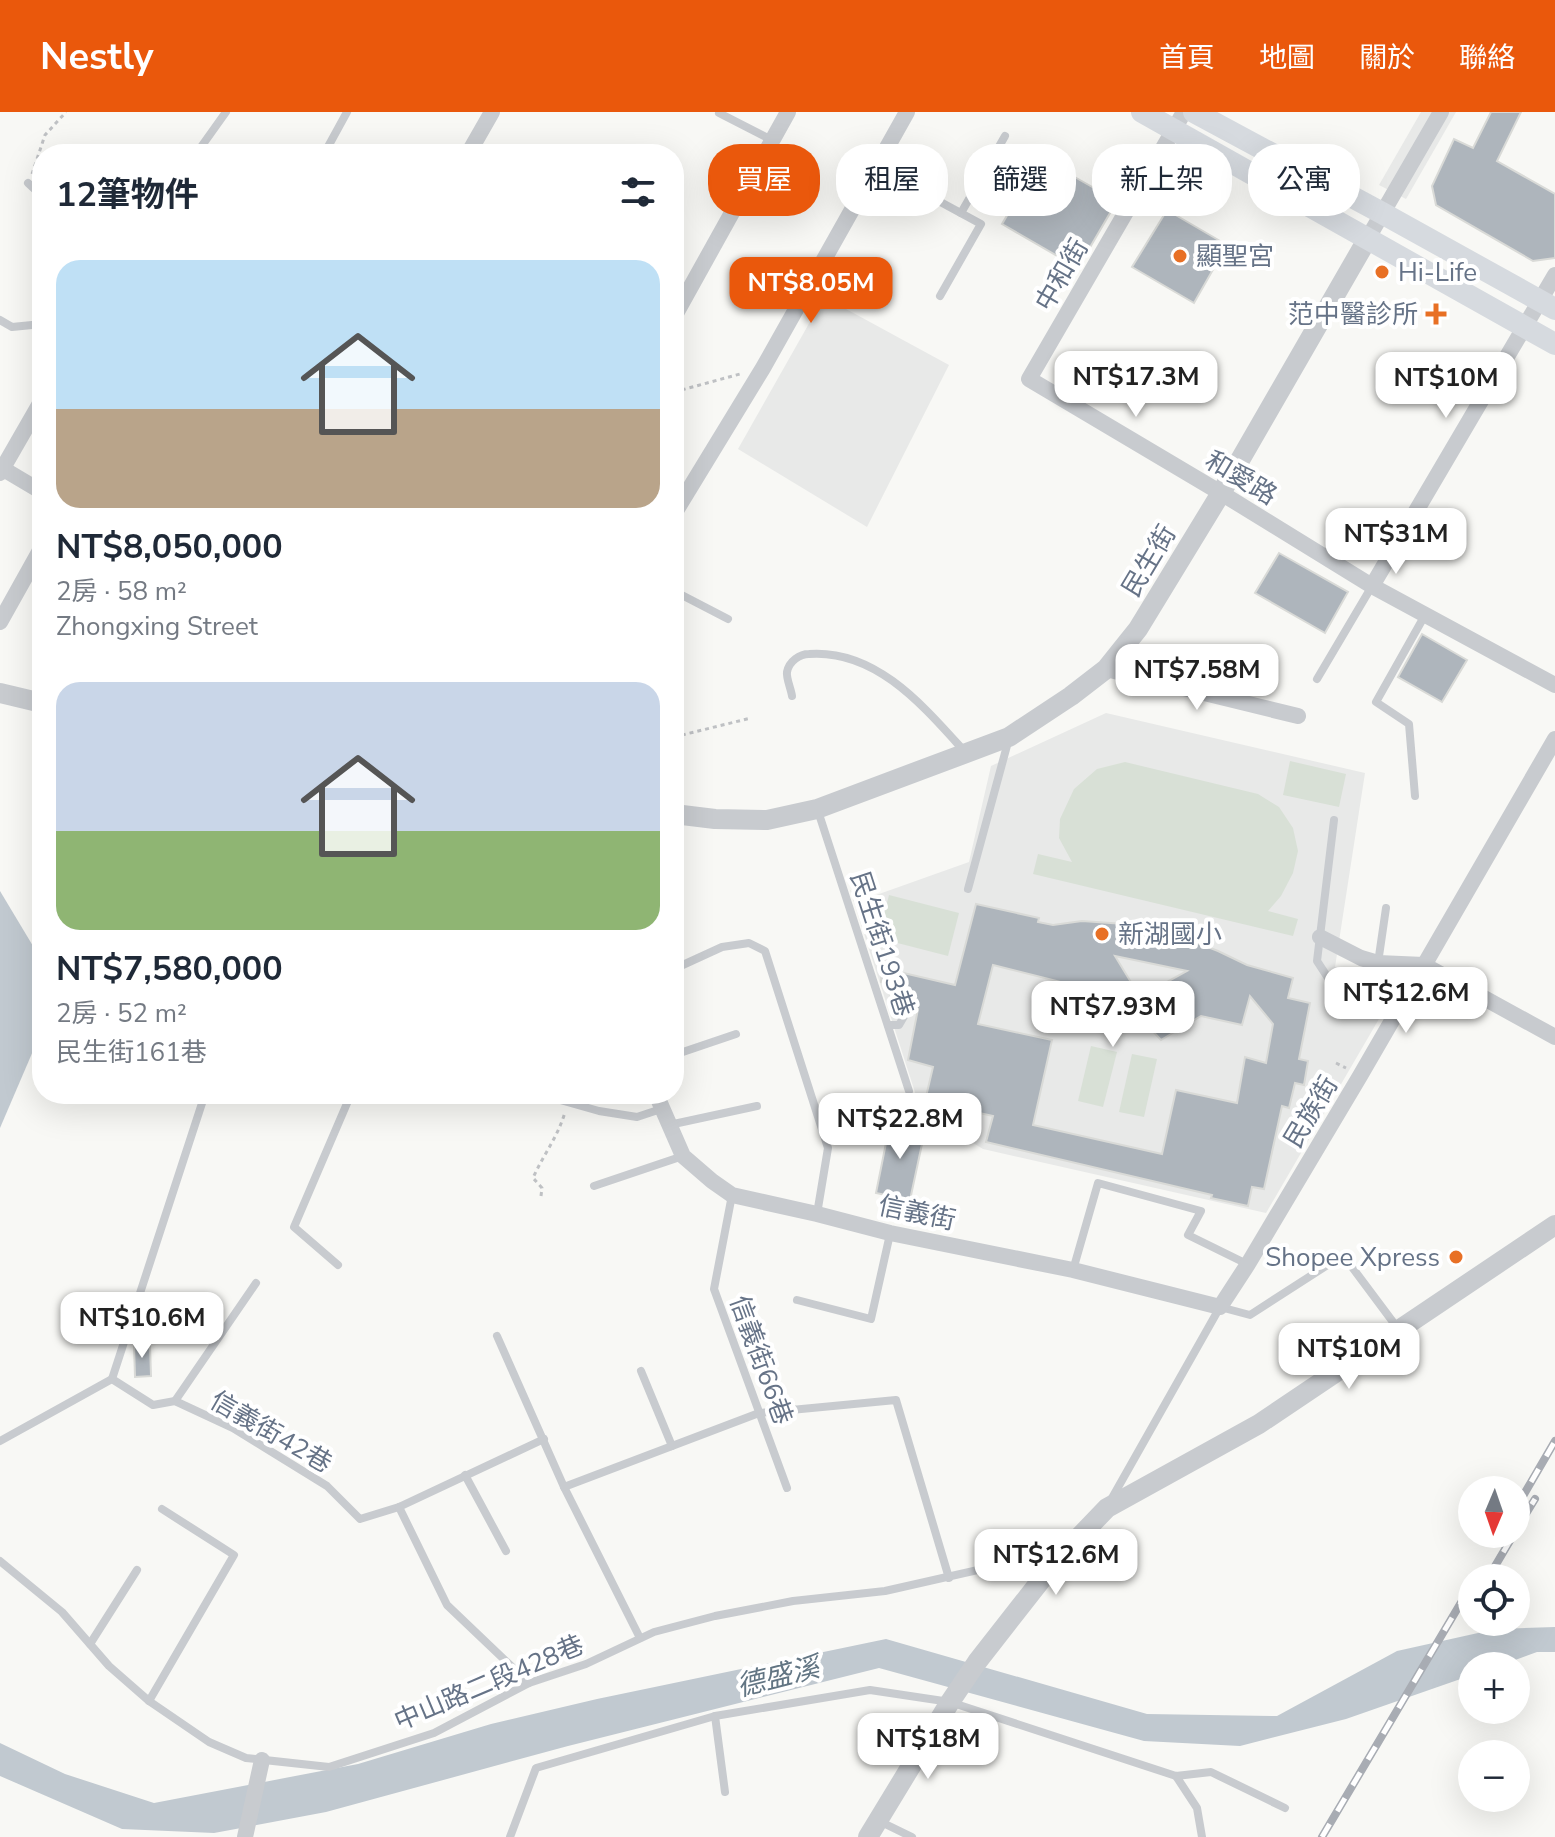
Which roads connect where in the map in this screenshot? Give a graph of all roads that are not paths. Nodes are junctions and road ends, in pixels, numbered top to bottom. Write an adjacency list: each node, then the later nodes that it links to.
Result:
1 (226, 112): 13 (lane)
2 (347, 112): 14 (lane)
3 (492, 112): 15 (street)
4 (788, 112): 12 (street)
5 (907, 112): 16 (street)
6 (1142, 112): 10 (main road)
7 (1194, 112): 21 (main road)
8 (1441, 112): 21 (street, 民生街)
9 (719, 113): 12 (lane)
10 (1179, 121): 23 (main road); 32 (street, 中和街)
11 (1005, 136): 20 (lane)
12 (773, 140): 25 (street)
13 (203, 144)
14 (329, 144)
15 (474, 144)
16 (889, 144)
17 (28, 183): 18 (lane)
18 (32, 187)
19 (948, 206): 20 (lane)
20 (961, 213): 26 (lane)
21 (1382, 213): 23 (street, 民生街); 27 (main road)
22 (848, 216): 35 (street)
23 (1368, 238): 30 (main road); 37 (street, 民生街)
24 (1555, 275): 27 (street)
25 (684, 285)
26 (940, 296)
27 (1548, 305): 30 (street)
28 (0, 320): 29 (lane)
29 (32, 325)
30 (1525, 327): 31 (main road); 39 (street)
31 (1555, 344)
32 (1029, 379): 37 (street, 和愛路)
33 (32, 417): 34 (street)
34 (1, 470): 36 (street)
35 (684, 485)
36 (32, 487)
37 (1221, 493): 39 (street, 和愛路); 44 (street, 民生街)
38 (32, 565): 43 (street)
39 (1372, 586): 41 (street, 和愛路); 45 (lane)
40 (684, 596): 42 (lane)
41 (1425, 615): 46 (street, 和愛路); 54 (lane)
42 (728, 619)
43 (0, 622)
44 (1106, 669): 50 (street); 51 (street, 民生街)
45 (1317, 679)
46 (1555, 685)
47 (0, 693): 49 (street)
48 (792, 696): 53 (lane)
49 (32, 701)
50 (1298, 716)
51 (1009, 737): 53 (street, 民生街); 58 (lane)
52 (1555, 739): 63 (street, 民族街)
53 (966, 753): 55 (street, 民生街)
54 (1415, 796)
55 (817, 809): 56 (street, 民生街); 66 (lane, 民生街193巷)
56 (684, 815)
57 (1334, 820): 60 (lane)
58 (968, 889)
59 (1386, 908): 61 (lane)
60 (1320, 937): 61 (street); 64 (lane)
61 (1378, 963): 63 (street)
62 (684, 964): 79 (lane)
63 (1424, 965): 68 (street); 82 (street, 民族街)
64 (1347, 1007)
65 (906, 1013): 66 (lane)
66 (888, 1025): 70 (lane, 民生街193巷)
67 (736, 1034): 69 (lane)
68 (1555, 1037)
69 (684, 1052)
70 (909, 1091)
71 (202, 1104): 91 (lane)
72 (347, 1104): 83 (lane)
73 (577, 1104): 75 (lane)
74 (757, 1106): 75 (lane)
75 (662, 1109): 76 (street, 信義街)
76 (683, 1156): 77 (lane); 78 (street, 信義街)
77 (594, 1186)
78 (732, 1195): 79 (street, 信義街); 93 (lane, 信義街66巷)
79 (817, 1214): 81 (street, 信義街)
80 (1555, 1225): 88 (street)
81 (890, 1233): 84 (street, 信義街); 86 (lane)
82 (1248, 1264): 84 (lane); 87 (street, 民族街)
83 (338, 1265)
84 (1073, 1270): 87 (street, 信義街)
85 (256, 1283): 92 (lane)
86 (797, 1300)
87 (1220, 1307): 88 (lane); 101 (lane, 民族街)
88 (1400, 1331): 101 (street)
89 (497, 1336): 94 (lane)
90 (641, 1371): 96 (lane)
91 (112, 1379): 92 (lane, 信義街42巷); 95 (lane)
92 (175, 1401): 100 (lane, 信義街42巷)
93 (759, 1413): 96 (lane); 99 (lane, 信義街66巷); 107 (lane)
94 (544, 1439): 97 (lane); 98 (lane)
95 (0, 1441)
96 (672, 1446): 98 (lane)
97 (465, 1475): 100 (lane); 103 (lane)
98 (564, 1487): 108 (lane)
99 (787, 1488)
100 (399, 1507): 110 (lane)
101 (1107, 1508): 105 (street)
102 (162, 1509): 111 (lane)
103 (506, 1551)
104 (0, 1561): 109 (lane, 中山路二段428巷)
105 (1056, 1561): 107 (lane, 中山路二段428巷); 112 (street)
106 (137, 1570): 109 (lane)
107 (949, 1578): 108 (lane, 中山路二段428巷)
108 (640, 1638): 110 (lane, 中山路二段428巷)
109 (90, 1644): 111 (lane, 中山路二段428巷)
110 (529, 1683): 114 (lane, 中山路二段428巷)
111 (149, 1701): 114 (lane, 中山路二段428巷)
112 (950, 1702): 113 (lane); 115 (lane); 118 (street)
113 (715, 1716): 116 (lane); 120 (lane)
114 (260, 1768): 119 (street)
115 (1176, 1776): 117 (lane); 122 (lane)
116 (725, 1792)
117 (1285, 1808)
118 (873, 1829): 121 (lane)
119 (245, 1837)
120 (510, 1837)
121 (912, 1837)
122 (1202, 1837)

